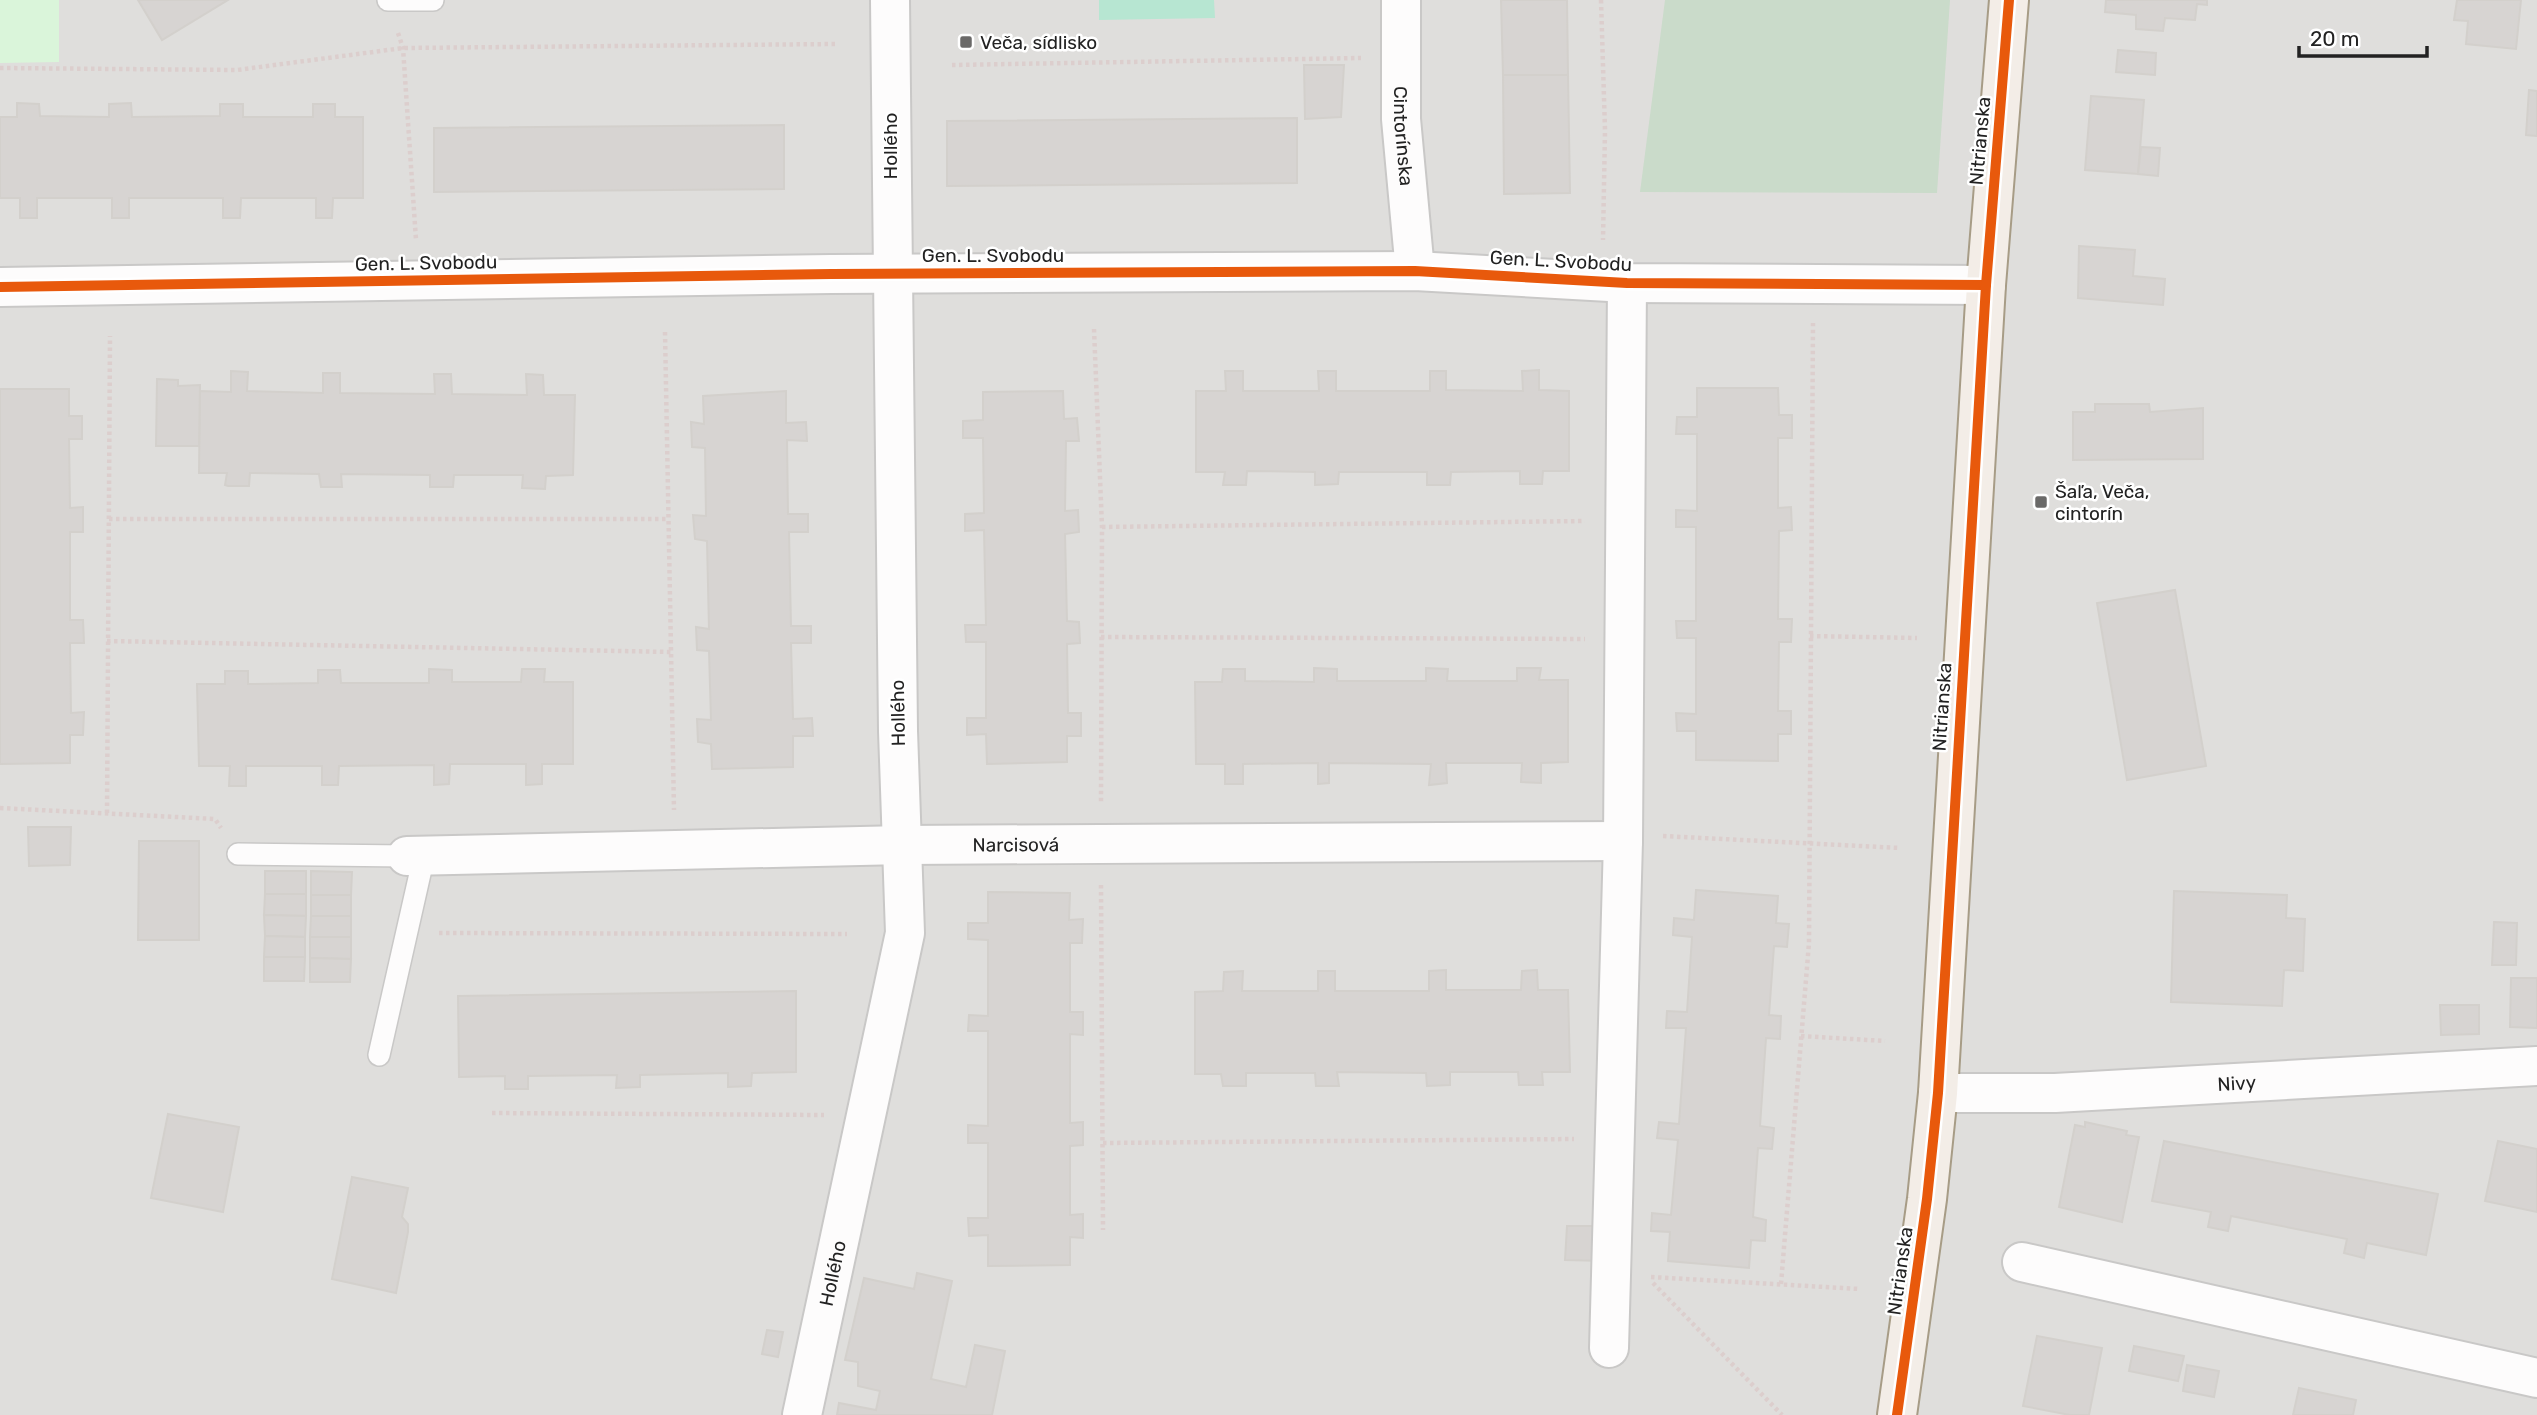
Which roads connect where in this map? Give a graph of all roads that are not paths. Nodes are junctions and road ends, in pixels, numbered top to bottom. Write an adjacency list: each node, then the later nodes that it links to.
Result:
1 (433, 0): 5 (lane)
2 (890, 0): 7 (street, Hollého)
3 (1401, 0): 6 (street, Cintorínska)
4 (2009, 0): 9 (main road, Nitrianska)
5 (389, 1)
6 (1415, 271): 7 (street, Gen. L. Svobodu); 8 (street, Gen. L. Svobodu)
7 (891, 273): 10 (street, Gen. L. Svobodu); 12 (street, Hollého)
8 (1615, 281): 9 (street, Gen. L. Svobodu); 11 (street)
9 (1986, 285): 17 (main road, Nitrianska)
10 (0, 287)
11 (1639, 838): 12 (street, Narcisová); 19 (street)
12 (904, 845): 14 (street, Narcisová); 21 (street, Hollého)
13 (238, 854): 14 (lane)
14 (416, 856): 15 (lane)
15 (379, 1055)
16 (2537, 1066): 17 (street, Nivy)
17 (1938, 1093): 22 (main road, Nitrianska)
18 (2022, 1262): 20 (street)
19 (1609, 1348)
20 (2537, 1378)
21 (802, 1415)
22 (1897, 1415)

